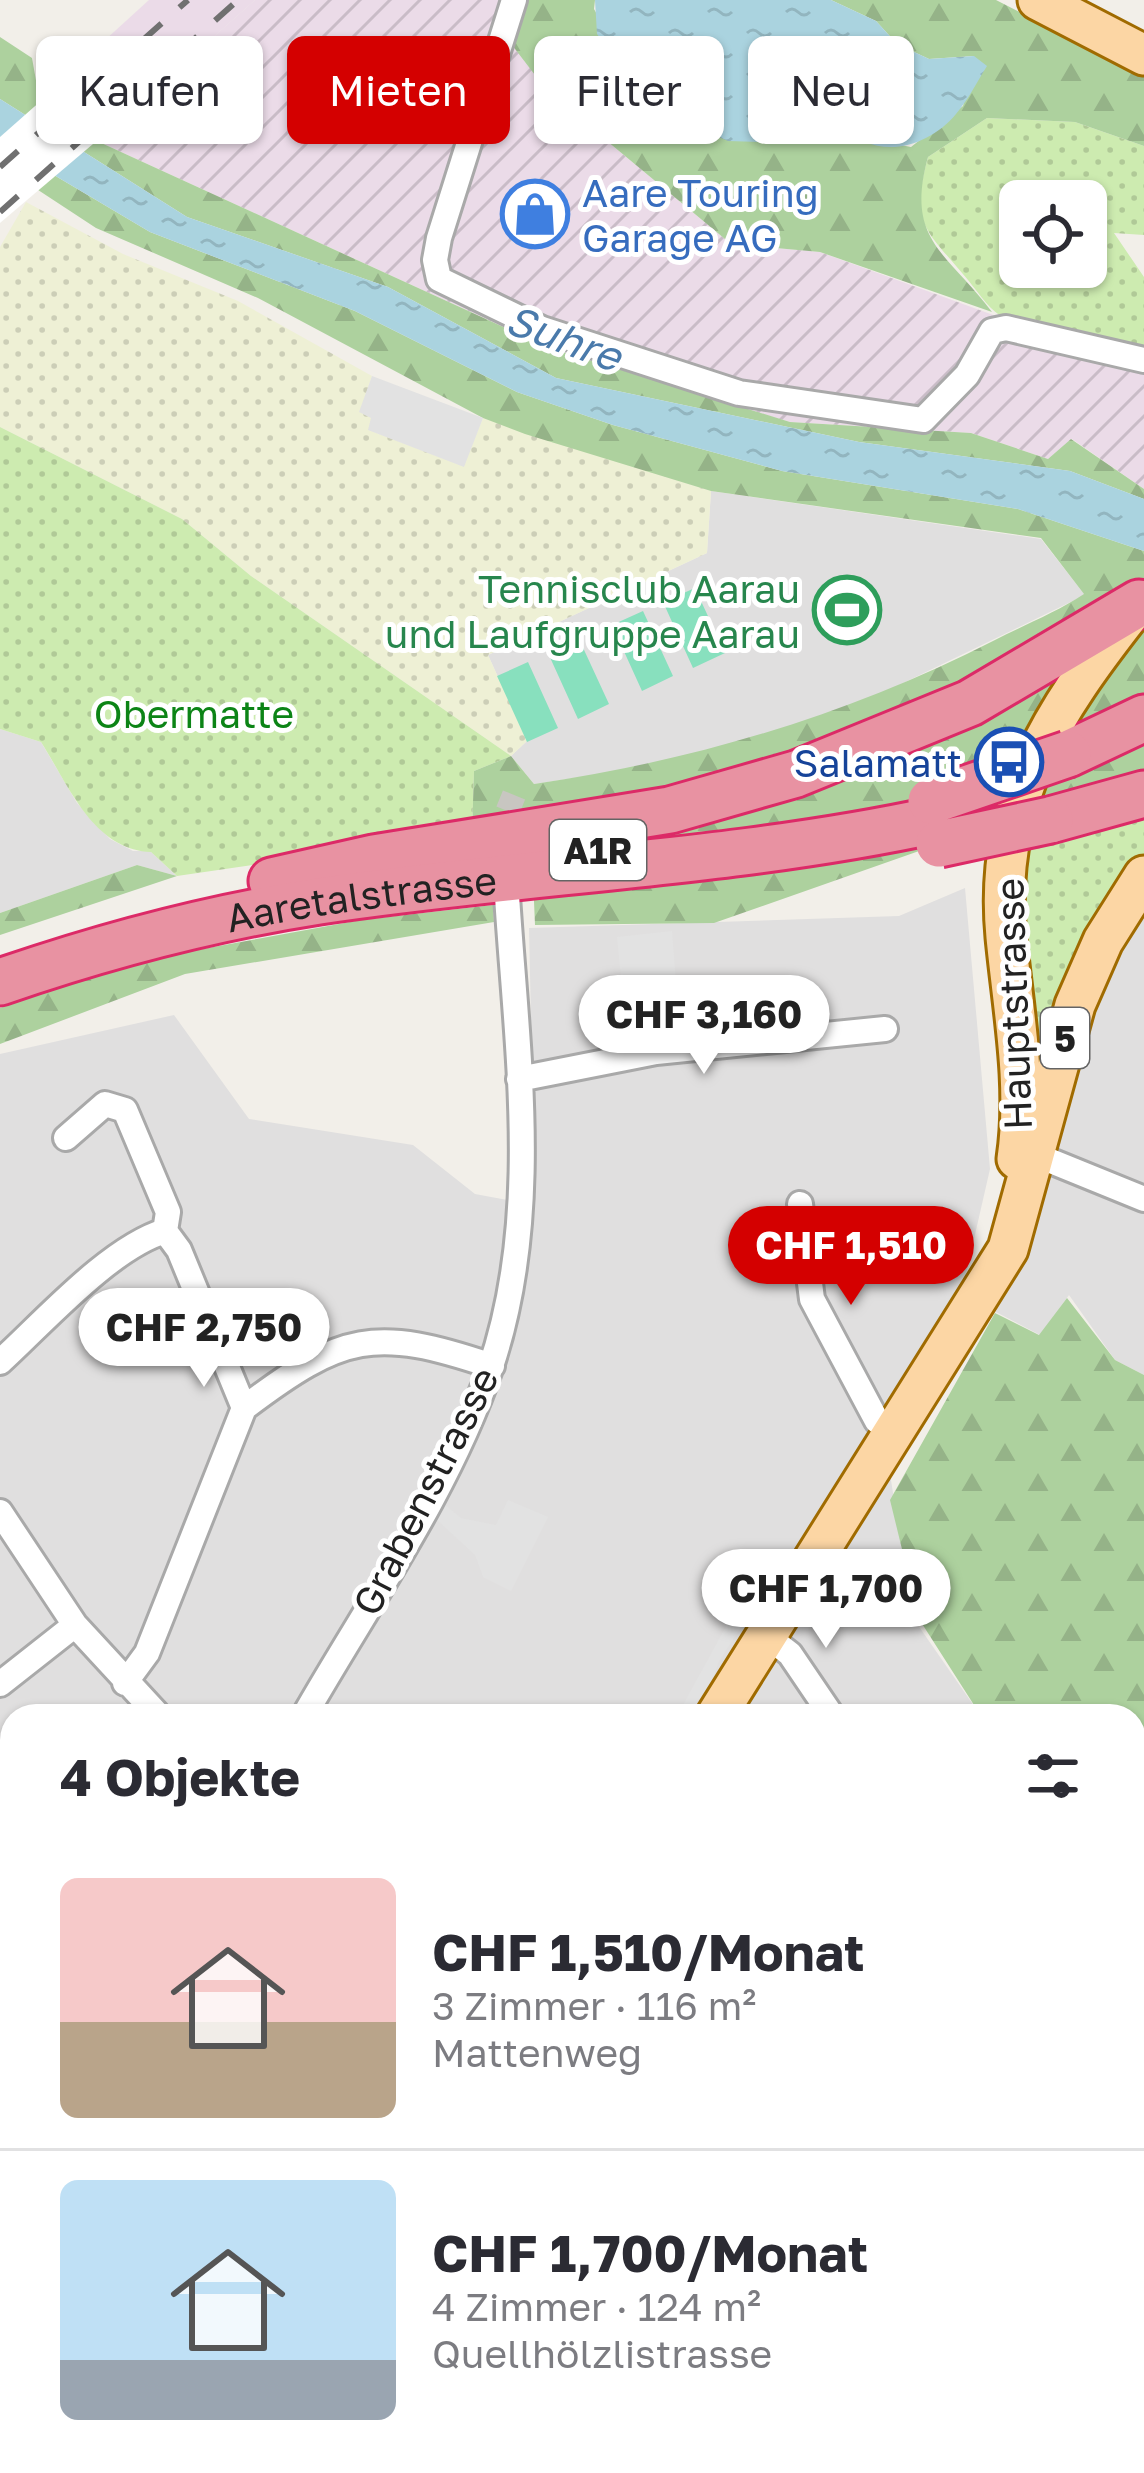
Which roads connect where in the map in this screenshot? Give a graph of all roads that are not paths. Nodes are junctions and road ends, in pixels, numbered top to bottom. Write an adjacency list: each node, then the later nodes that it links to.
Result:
1 (514, 0): 4 (street)
2 (1038, 0): 3 (main road)
3 (1144, 55)
4 (1144, 360)
5 (1141, 601): 10 (highway); 17 (main road, Hauptstrasse)
6 (1138, 735): 8 (highway, Aaretalstrasse / A1R, bridge)
7 (1144, 794): 8 (highway, bridge)
8 (935, 822): 10 (highway, Aaretalstrasse / A1R); 11 (highway, Aaretalstrasse / A1R)
9 (1144, 876): 17 (main road, Hauptstrasse / 5)
10 (263, 883): 12 (highway, Aaretalstrasse / A1R)
11 (521, 887): 13 (highway, Aaretalstrasse / A1R); 15 (street, Grabenstrasse)
12 (0, 952)
13 (0, 982)
14 (885, 1029): 15 (street)
15 (519, 1079): 23 (street, Grabenstrasse)
16 (66, 1138): 20 (street)
17 (1027, 1155): 18 (street); 21 (main road, Hauptstrasse); 21 (main road, Hauptstrasse / 5)
18 (1144, 1199)
19 (800, 1204): 25 (street)
20 (165, 1231): 22 (street); 24 (street)
21 (980, 1292): 25 (main road, Hauptstrasse)
22 (0, 1362)
23 (491, 1366): 24 (street); 32 (street, Grabenstrasse)
24 (244, 1408): 29 (street)
25 (884, 1446): 28 (main road, Hauptstrasse)
26 (0, 1511): 27 (street)
27 (75, 1625): 29 (street); 30 (street)
28 (767, 1636): 33 (main road, Hauptstrasse); 34 (street)
29 (125, 1683): 31 (street)
30 (0, 1684)
31 (147, 1704)
32 (311, 1704)
33 (724, 1704)
34 (824, 1704)

